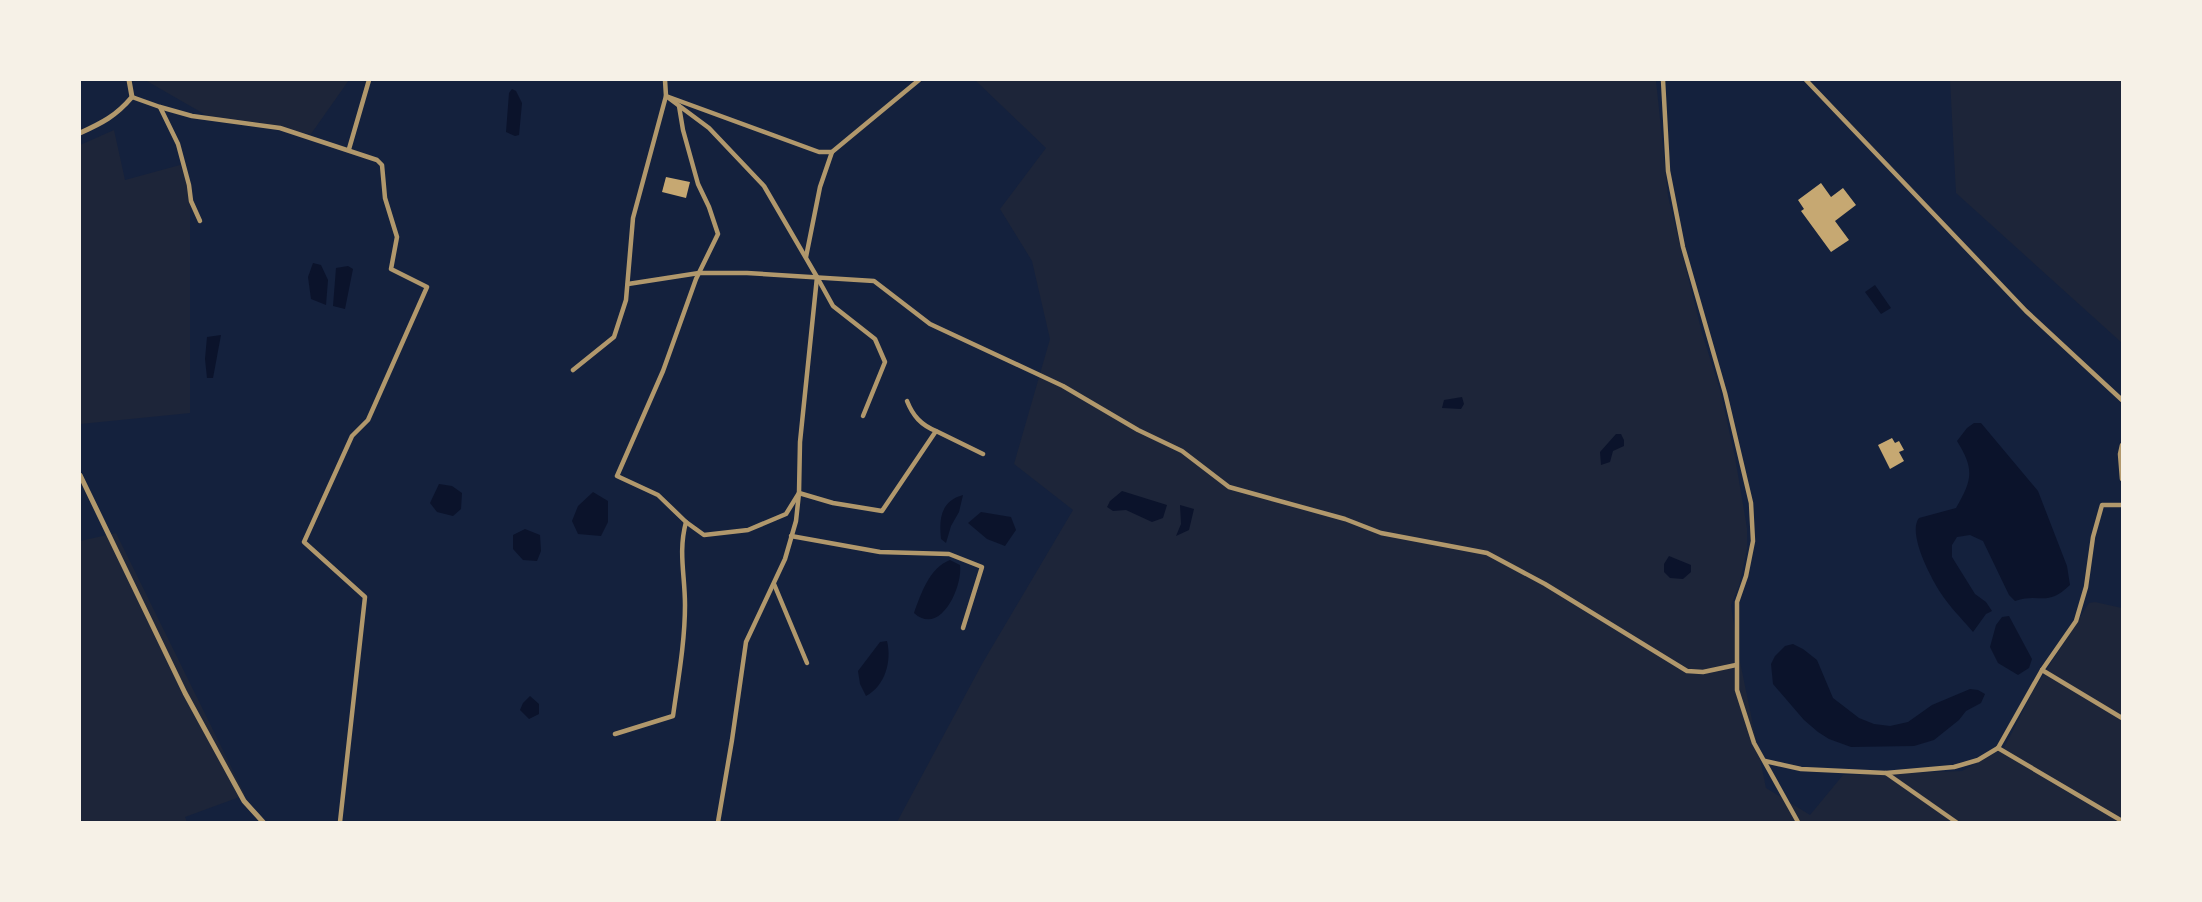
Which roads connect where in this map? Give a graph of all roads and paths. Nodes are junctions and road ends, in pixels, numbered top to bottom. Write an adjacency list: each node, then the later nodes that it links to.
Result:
1 (129, 80): 8 (street)
2 (369, 80): 12 (street)
3 (665, 80): 7 (street)
4 (919, 80): 13 (street)
5 (1663, 80): 37 (street)
6 (1806, 80): 19 (street)
7 (666, 96): 9 (street); 13 (street); 18 (street)
8 (132, 97): 10 (street); 11 (street)
9 (679, 106): 15 (street); 16 (street)
10 (160, 107): 12 (street); 14 (street)
11 (80, 133)
12 (349, 149): 46 (street)
13 (832, 152): 15 (street)
14 (200, 221)
15 (806, 257): 17 (street)
16 (699, 273): 17 (street); 18 (street); 32 (street)
17 (817, 277): 24 (street); 30 (street); 37 (street)
18 (628, 284): 21 (street)
19 (2026, 311): 20 (street); 22 (street)
20 (2021, 318)
21 (573, 370)
22 (2122, 400)
23 (908, 401): 25 (street)
24 (862, 416)
25 (936, 431): 27 (street); 30 (street)
26 (2122, 445): 29 (street)
27 (983, 454)
28 (80, 476): 45 (street)
29 (2122, 479)
30 (799, 493): 32 (street); 33 (street)
31 (2122, 505): 38 (street)
32 (686, 522): 40 (street)
33 (791, 536): 34 (street); 35 (street)
34 (774, 584): 36 (street); 47 (street)
35 (963, 628)
36 (807, 663)
37 (1736, 665): 42 (street)
38 (2042, 670): 39 (street); 41 (street)
39 (2122, 718)
40 (615, 734)
41 (1998, 748): 43 (street); 44 (street)
42 (1765, 761): 43 (street); 48 (street)
43 (1886, 773): 49 (street)
44 (2122, 821)
45 (263, 822)
46 (340, 822)
47 (718, 822)
48 (1798, 822)
49 (1956, 822)

